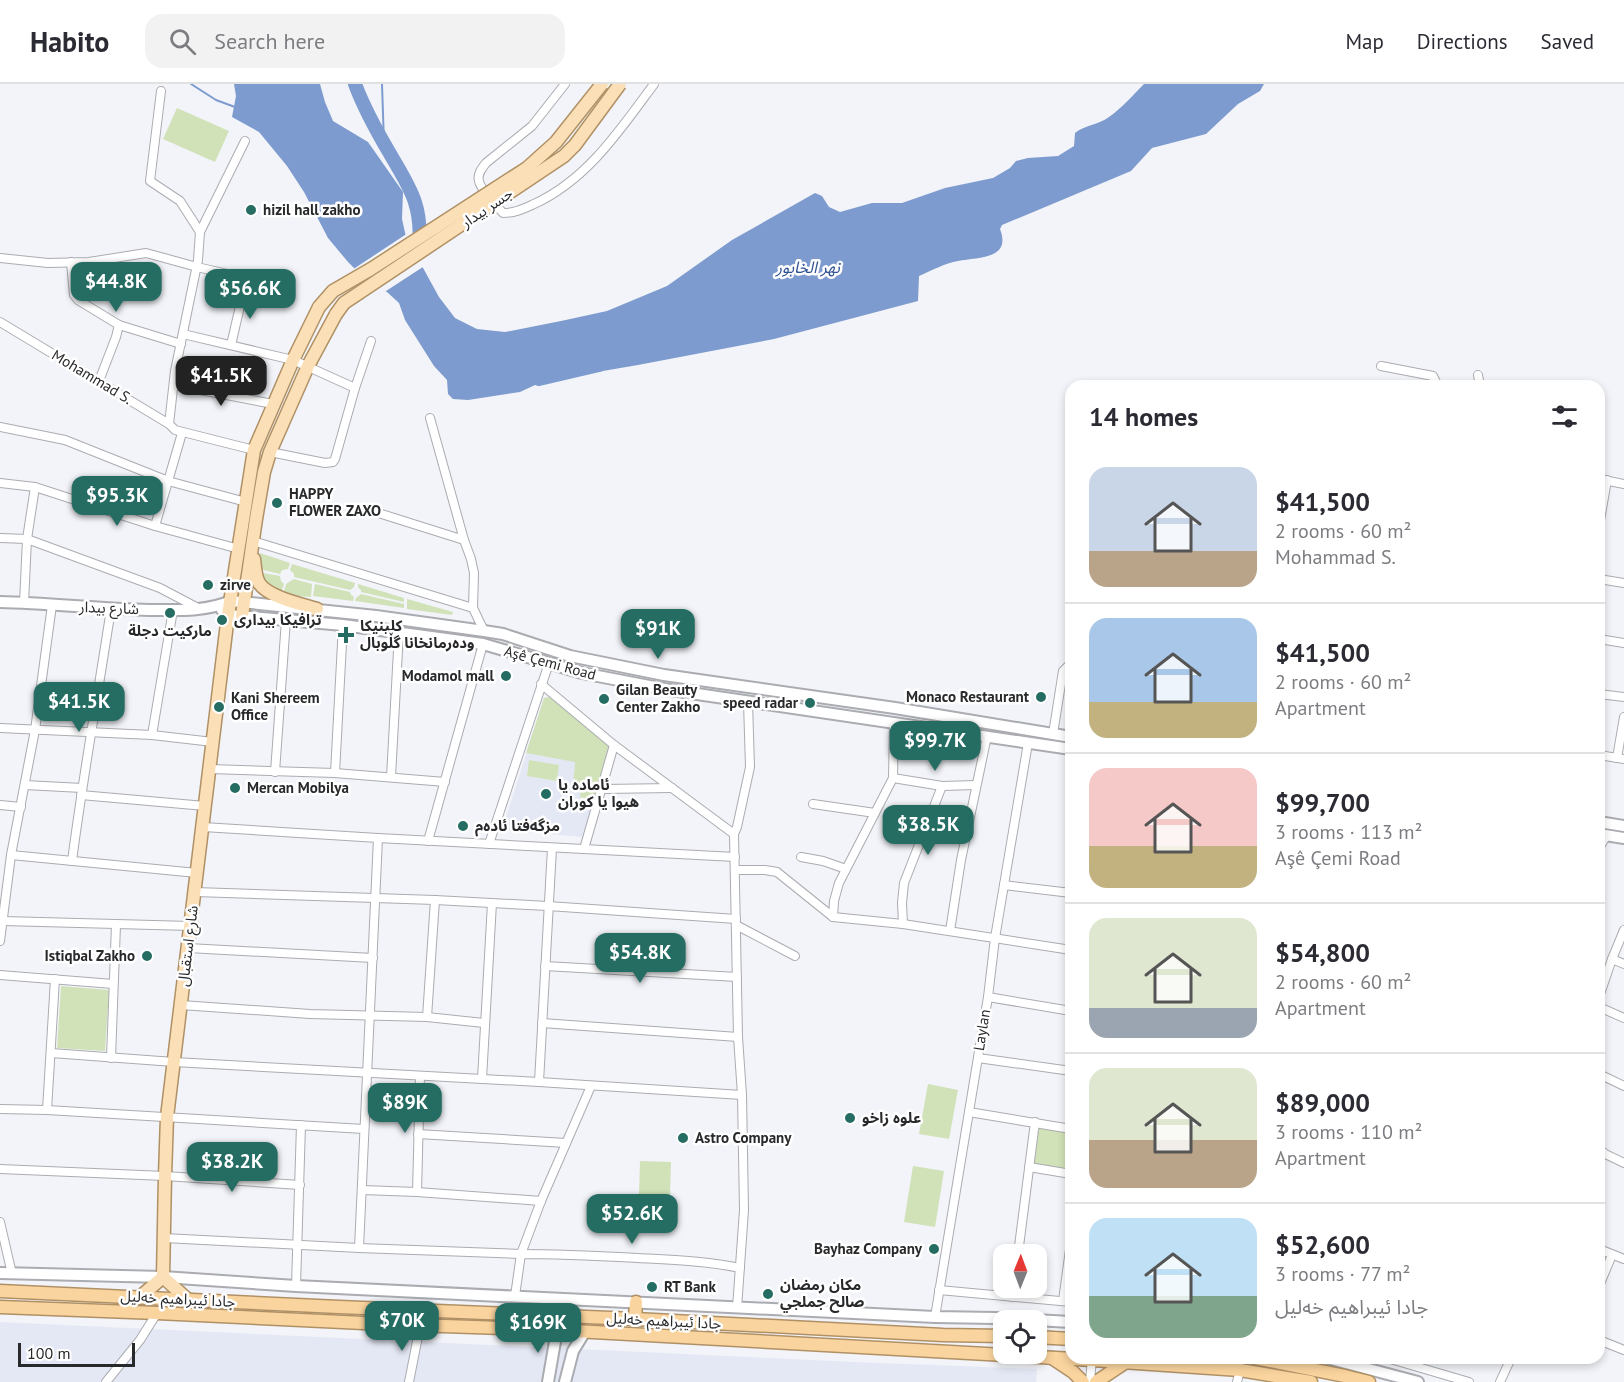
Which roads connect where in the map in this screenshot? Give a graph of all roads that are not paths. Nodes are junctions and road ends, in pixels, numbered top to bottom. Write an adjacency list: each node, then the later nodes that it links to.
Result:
1 (565, 84): 4 (street)
2 (602, 84): 17 (main road, جسر بيدار, bridge)
3 (620, 84): 18 (main road, جسر بيدار, bridge)
4 (654, 84)
5 (160, 91): 7 (street)
6 (245, 141): 7 (street)
7 (200, 232): 10 (street)
8 (0, 258): 9 (street)
9 (71, 262): 10 (street); 12 (street)
10 (197, 267): 13 (street); 16 (street)
11 (0, 322): 23 (street, Mohammad S.)
12 (119, 325): 15 (street); 23 (street)
13 (183, 334): 15 (street); 16 (street)
14 (371, 341): 25 (street)
15 (181, 344): 24 (street)
16 (231, 345): 17 (street)
17 (293, 360): 18 (street); 26 (main road)
18 (308, 366): 25 (street); 32 (main road, جسر بيدار)
19 (1381, 366): 21 (street)
20 (1478, 375): 22 (street)
21 (1435, 380)
22 (1478, 380)
23 (99, 381): 28 (street, Mohammad S.)
24 (174, 385): 26 (street); 28 (street)
25 (355, 388): 32 (street)
26 (273, 404): 31 (main road)
27 (430, 418): 43 (street)
28 (170, 424): 30 (street, Mohammad S.)
29 (0, 427): 34 (street)
30 (182, 433): 31 (street, Mohammad S.); 34 (street)
31 (254, 450): 38 (main road)
32 (270, 452): 44 (main road, جسر بيدار)
33 (1605, 479): 36 (street)
34 (168, 481): 38 (street); 40 (street)
35 (0, 483): 37 (street)
36 (1624, 484)
37 (35, 487): 40 (street); 42 (street)
38 (246, 502): 45 (main road)
39 (372, 511): 43 (street)
40 (155, 526): 45 (street)
41 (0, 538): 42 (street)
42 (27, 539): 50 (street); 53 (street)
43 (464, 540): 54 (street)
44 (253, 541): 48 (main road); 54 (street); 56 (main road)
45 (239, 549): 48 (main road)
46 (1605, 580): 47 (street)
47 (1624, 583)
48 (237, 602): 52 (main road); 56 (main road, Aşê Çemi Road); 58 (main road, شارع استقبال); 59 (main road)
49 (0, 603): 50 (main road, شارع بيدار)
50 (24, 603): 51 (main road, شارع بيدار)
51 (52, 605): 55 (main road, شارع بيدار); 76 (street)
52 (217, 607): 53 (main road, شارع بيدار); 58 (main road)
53 (199, 608): 57 (main road, شارع بيدار)
54 (473, 608): 62 (street)
55 (111, 609): 57 (main road, شارع بيدار); 77 (street)
56 (317, 609): 62 (main road, Aşê Çemi Road)
57 (173, 610): 79 (street)
58 (228, 615): 59 (main road, Aşê Çemi Road); 82 (main road, شارع استقبال)
59 (242, 616): 60 (main road, Aşê Çemi Road)
60 (286, 620): 61 (main road, Aşê Çemi Road); 89 (street)
61 (344, 625): 63 (main road, Aşê Çemi Road); 90 (street)
62 (484, 631): 78 (main road, Aşê Çemi Road)
63 (399, 632): 66 (main road, Aşê Çemi Road); 91 (street)
64 (1605, 640): 65 (street)
65 (1624, 643)
66 (483, 644): 67 (main road, Aşê Çemi Road); 93 (street)
67 (549, 663): 69 (street); 72 (main road, Aşê Çemi Road)
68 (1065, 681): 78 (street)
69 (541, 684): 84 (street); 113 (street)
70 (1605, 695): 71 (street)
71 (1624, 698)
72 (748, 702): 74 (main road, Aşê Çemi Road); 108 (street)
73 (1624, 717): 87 (street)
74 (894, 723): 80 (main road, Aşê Çemi Road); 92 (street)
75 (0, 728): 76 (street)
76 (35, 730): 77 (street); 94 (street)
77 (92, 732): 79 (street); 99 (street)
78 (1053, 734): 81 (main road, Aşê Çemi Road)
79 (152, 735): 82 (street)
80 (987, 736): 83 (main road, Aşê Çemi Road); 95 (street)
81 (1065, 736)
82 (213, 742): 88 (main road, شارع استقبال)
83 (1028, 743): 85 (main road, Aşê Çemi Road); 124 (street, Laylan)
84 (614, 745): 97 (street); 98 (street)
85 (1065, 748)
86 (1605, 756): 87 (street)
87 (1620, 758)
88 (210, 769): 89 (street); 102 (main road, شارع استقبال)
89 (275, 772): 90 (street)
90 (335, 773): 91 (street)
91 (391, 777): 93 (street)
92 (893, 778): 96 (street); 104 (street)
93 (445, 782): 112 (street)
94 (25, 785): 99 (street); 103 (street)
95 (976, 785): 96 (street); 138 (street)
96 (942, 786): 135 (street)
97 (672, 788): 98 (street); 108 (street)
98 (603, 789): 115 (street)
99 (82, 791): 102 (street); 120 (street)
100 (813, 804): 104 (street)
101 (0, 805): 103 (street)
102 (205, 806): 107 (main road, شارع استقبال)
103 (21, 807): 118 (street)
104 (875, 813): 121 (street)
105 (1605, 823): 106 (main road)
106 (1624, 826)
107 (203, 827): 110 (street); 123 (main road, شارع استقبال)
108 (734, 834): 116 (street)
109 (1605, 834): 111 (main road)
110 (378, 838): 112 (street); 127 (street)
111 (1624, 838)
112 (428, 841): 113 (street)
113 (489, 844): 114 (street)
114 (552, 848): 115 (street); 130 (street)
115 (584, 849): 116 (street)
116 (735, 857): 122 (street)
117 (801, 857): 121 (street)
118 (10, 859): 119 (street); 120 (street); 132 (street)
119 (0, 861)
120 (72, 861): 123 (street)
121 (846, 869): 131 (street)
122 (735, 870): 131 (street); 133 (street)
123 (197, 873): 126 (main road, شارع استقبال)
124 (1004, 885): 125 (street); 139 (street, Laylan)
125 (1065, 890)
126 (195, 892): 127 (street); 136 (main road, شارع استقبال)
127 (375, 898): 128 (street); 144 (street)
128 (435, 900): 129 (street); 158 (street)
129 (492, 903): 130 (street); 160 (street)
130 (549, 906): 133 (street); 147 (street)
131 (833, 917): 135 (street)
132 (3, 921): 134 (street); 140 (street)
133 (736, 922): 143 (street); 149 (street)
134 (116, 924): 136 (street); 152 (street)
135 (903, 924): 138 (street)
136 (191, 926): 141 (main road, شارع استقبال)
137 (1624, 930): 145 (street)
138 (950, 932): 139 (street)
139 (995, 938): 142 (street); 153 (street, Laylan)
140 (0, 941)
141 (188, 948): 144 (street); 154 (main road, شارع استقبال)
142 (1065, 949)
143 (795, 956)
144 (373, 958): 157 (street)
145 (1612, 959): 146 (street); 151 (street)
146 (1624, 964)
147 (545, 966): 149 (street); 161 (street)
148 (0, 975): 150 (street)
149 (737, 977): 162 (street)
150 (55, 979): 152 (street); 163 (street)
151 (1605, 979)
152 (113, 984): 164 (street)
153 (988, 998): 155 (street); 165 (street, Laylan)
154 (181, 1005): 157 (street); 166 (main road, شارع استقبال)
155 (1065, 1010)
156 (1605, 1010): 159 (street)
157 (370, 1015): 158 (street); 168 (street)
158 (427, 1017): 160 (street)
159 (1624, 1018)
160 (484, 1023): 171 (street)
161 (542, 1023): 162 (street); 172 (street)
162 (738, 1037): 175 (street)
163 (51, 1053): 164 (street); 177 (street)
164 (111, 1058): 166 (street)
165 (978, 1058): 167 (street); 178 (street, Laylan)
166 (174, 1062): 168 (street); 179 (main road, شارع استقبال)
167 (1065, 1070)
168 (367, 1073): 169 (street); 183 (street)
169 (420, 1076): 171 (street); 184 (street)
170 (1605, 1077): 174 (street)
171 (482, 1079): 172 (street)
172 (539, 1082): 173 (street)
173 (591, 1086): 175 (street); 185 (street)
174 (1624, 1086)
175 (742, 1095): 205 (street)
176 (0, 1109): 177 (street)
177 (47, 1110): 179 (street)
178 (969, 1112): 180 (street); 211 (street, Laylan)
179 (167, 1117): 181 (street); 191 (main road, شارع استقبال)
180 (1035, 1122): 182 (street); 188 (street)
181 (301, 1125): 183 (street); 192 (street)
182 (1065, 1128)
183 (364, 1129): 193 (street)
184 (418, 1134): 185 (street); 194 (street)
185 (566, 1143): 195 (street)
186 (1605, 1153): 187 (street)
187 (1624, 1163)
188 (1029, 1167): 190 (street); 198 (street)
189 (0, 1169): 191 (street)
190 (1065, 1173)
191 (165, 1176): 192 (street); 197 (main road, شارع استقبال)
192 (300, 1185): 199 (street)
193 (362, 1190): 194 (street); 200 (street)
194 (417, 1192): 195 (street)
195 (541, 1201): 202 (street)
196 (0, 1222): 208 (street)
197 (164, 1238): 199 (street); 209 (main road, شارع استقبال)
198 (1019, 1244)
199 (297, 1246): 200 (street); 210 (street)
200 (359, 1248): 202 (street)
201 (1605, 1252): 203 (street)
202 (521, 1254): 205 (street); 214 (street)
203 (1612, 1255): 204 (street); 206 (street)
204 (1624, 1259)
205 (740, 1268): 222 (street)
206 (1605, 1272)
207 (0, 1273): 208 (main road, جادا ئیبراهیم خەلیل)
208 (12, 1274): 209 (main road, جادا ئیبراهیم خەلیل)
209 (163, 1277): 210 (main road, جادا ئیبراهیم خەلیل); 215 (main road); 217 (main road)
210 (296, 1286): 214 (main road, جادا ئیبراهیم خەلیل)
211 (939, 1290): 213 (street); 225 (street, Laylan)
212 (0, 1291): 215 (highway, جادا ئیبراهیم خەلیل)
213 (993, 1295)
214 (515, 1296): 218 (main road, جادا ئیبراهیم خەلیل)
215 (140, 1297): 217 (highway, جادا ئیبراهیم خەلیل)
216 (1023, 1298): 219 (street)
217 (186, 1299): 221 (highway, جادا ئیبراهیم خەلیل)
218 (636, 1302): 222 (main road, جادا ئیبراهیم خەلیل); 226 (highway)
219 (1065, 1302)
220 (0, 1307): 224 (highway)
221 (339, 1307): 223 (highway, جادا ئیبراهیم خەلیل); 227 (highway)
222 (737, 1308): 225 (main road, جادا ئیبراهیم خەلیل)
223 (384, 1309): 226 (highway, جادا ئیبراهیم خەلیل); 229 (highway)
224 (157, 1313): 227 (highway); 248 (street)
225 (935, 1317): 228 (main road, جادا ئیبراهیم خەلیل)
226 (635, 1319): 233 (highway, جادا ئیبراهیم خەلیل)
227 (338, 1322): 229 (highway)
228 (1065, 1322)
229 (384, 1324): 230 (highway)
230 (420, 1326): 231 (highway); 249 (street)
231 (557, 1330): 232 (highway); 250 (main road)
232 (584, 1333): 238 (highway); 251 (main road)
233 (993, 1336)
234 (1047, 1338): 235 (highway)
235 (1065, 1339)
236 (1605, 1342): 237 (street)
237 (1624, 1350)
238 (1051, 1358): 239 (highway); 252 (highway)
239 (1065, 1358)
240 (1092, 1364): 253 (street)
241 (1123, 1364): 254 (highway)
242 (1142, 1364): 247 (highway)
243 (1285, 1364): 256 (highway)
244 (1350, 1364): 257 (main road)
245 (1408, 1364): 258 (street)
246 (1508, 1364): 259 (street)
247 (1239, 1376): 255 (highway)
248 (106, 1382)
249 (409, 1382)
250 (548, 1382)
251 (565, 1382)
252 (1083, 1382)
253 (1090, 1382)
254 (1096, 1382)
255 (1311, 1382)
256 (1369, 1382)
257 (1418, 1382)
258 (1469, 1382)
259 (1500, 1382)

